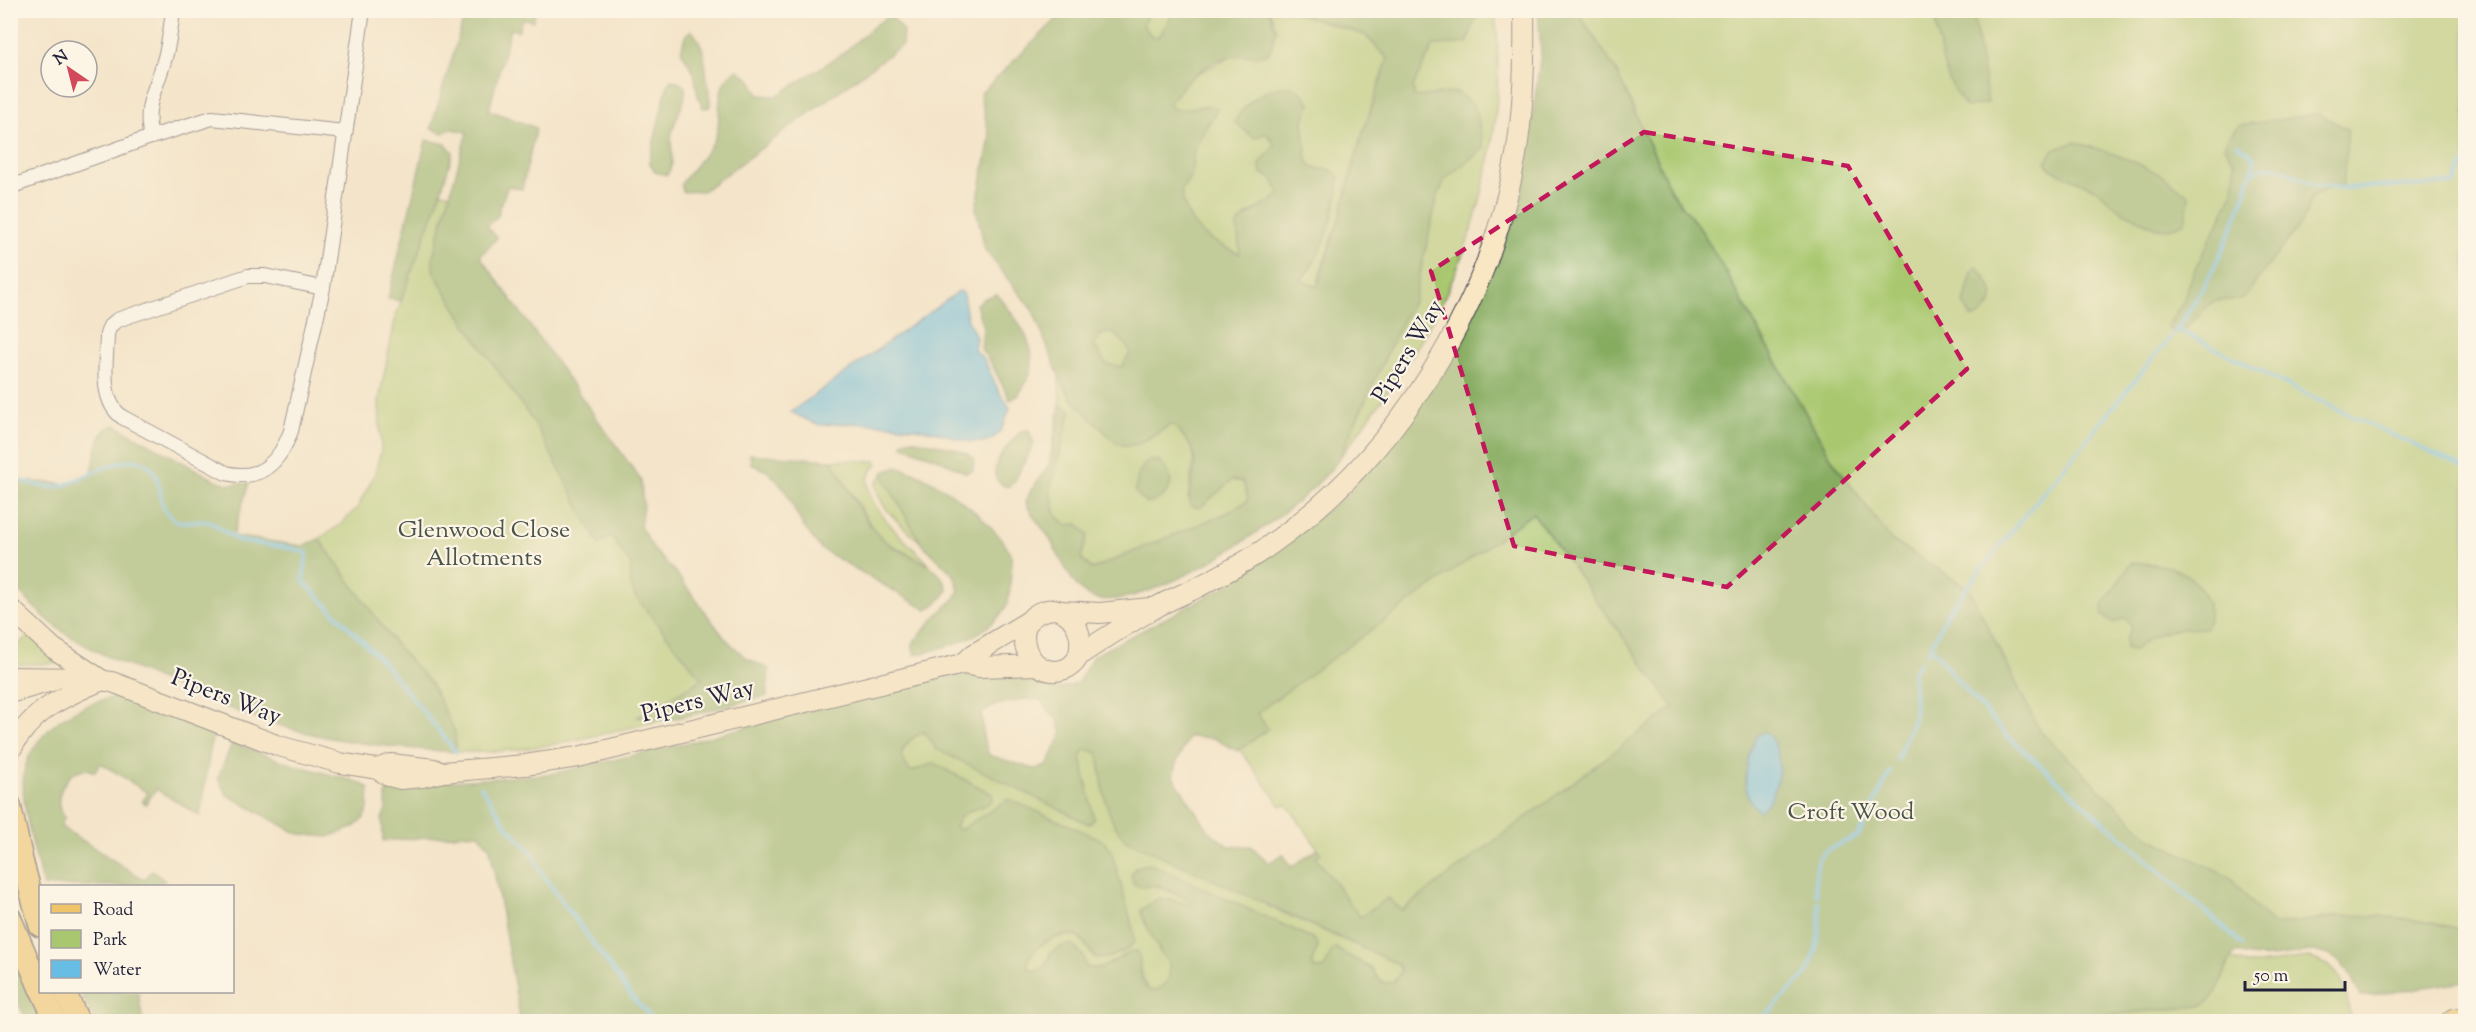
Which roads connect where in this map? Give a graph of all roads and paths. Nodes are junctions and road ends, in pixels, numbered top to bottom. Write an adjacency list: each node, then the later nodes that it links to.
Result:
1 (173, 10): 5 (street)
2 (363, 10): 4 (street)
3 (1524, 10): 8 (main road, Pipers Way)
4 (345, 132): 5 (street); 7 (street)
5 (151, 137): 6 (street)
6 (10, 187)
7 (323, 288): 7 (street)
8 (1156, 607): 10 (main road, Pipers Way); 12 (main road, Pipers Way)
9 (10, 608): 17 (main road)
10 (1061, 610): 11 (main road); 12 (main road)
11 (1027, 622): 13 (main road, Pipers Way); 14 (main road)
12 (1078, 656): 14 (main road)
13 (963, 664): 14 (main road, Pipers Way); 17 (main road, Pipers Way)
14 (1038, 665)
15 (10, 677): 16 (main road, Pipers Way)
16 (58, 679): 17 (main road, Pipers Way); 18 (main road, Pipers Way)
17 (103, 680): 19 (main road)
18 (10, 693)
19 (10, 751)
20 (10, 805): 21 (main road)
21 (16, 856): 23 (main road)
22 (10, 918): 25 (main road)
23 (39, 923)
24 (10, 937): 25 (main road)
25 (30, 964): 26 (main road)
26 (39, 985)
27 (42, 993): 30 (main road)
28 (66, 993): 31 (main road)
29 (2466, 1020): 32 (highway)
30 (56, 1022)
31 (79, 1022)
32 (2454, 1022)

